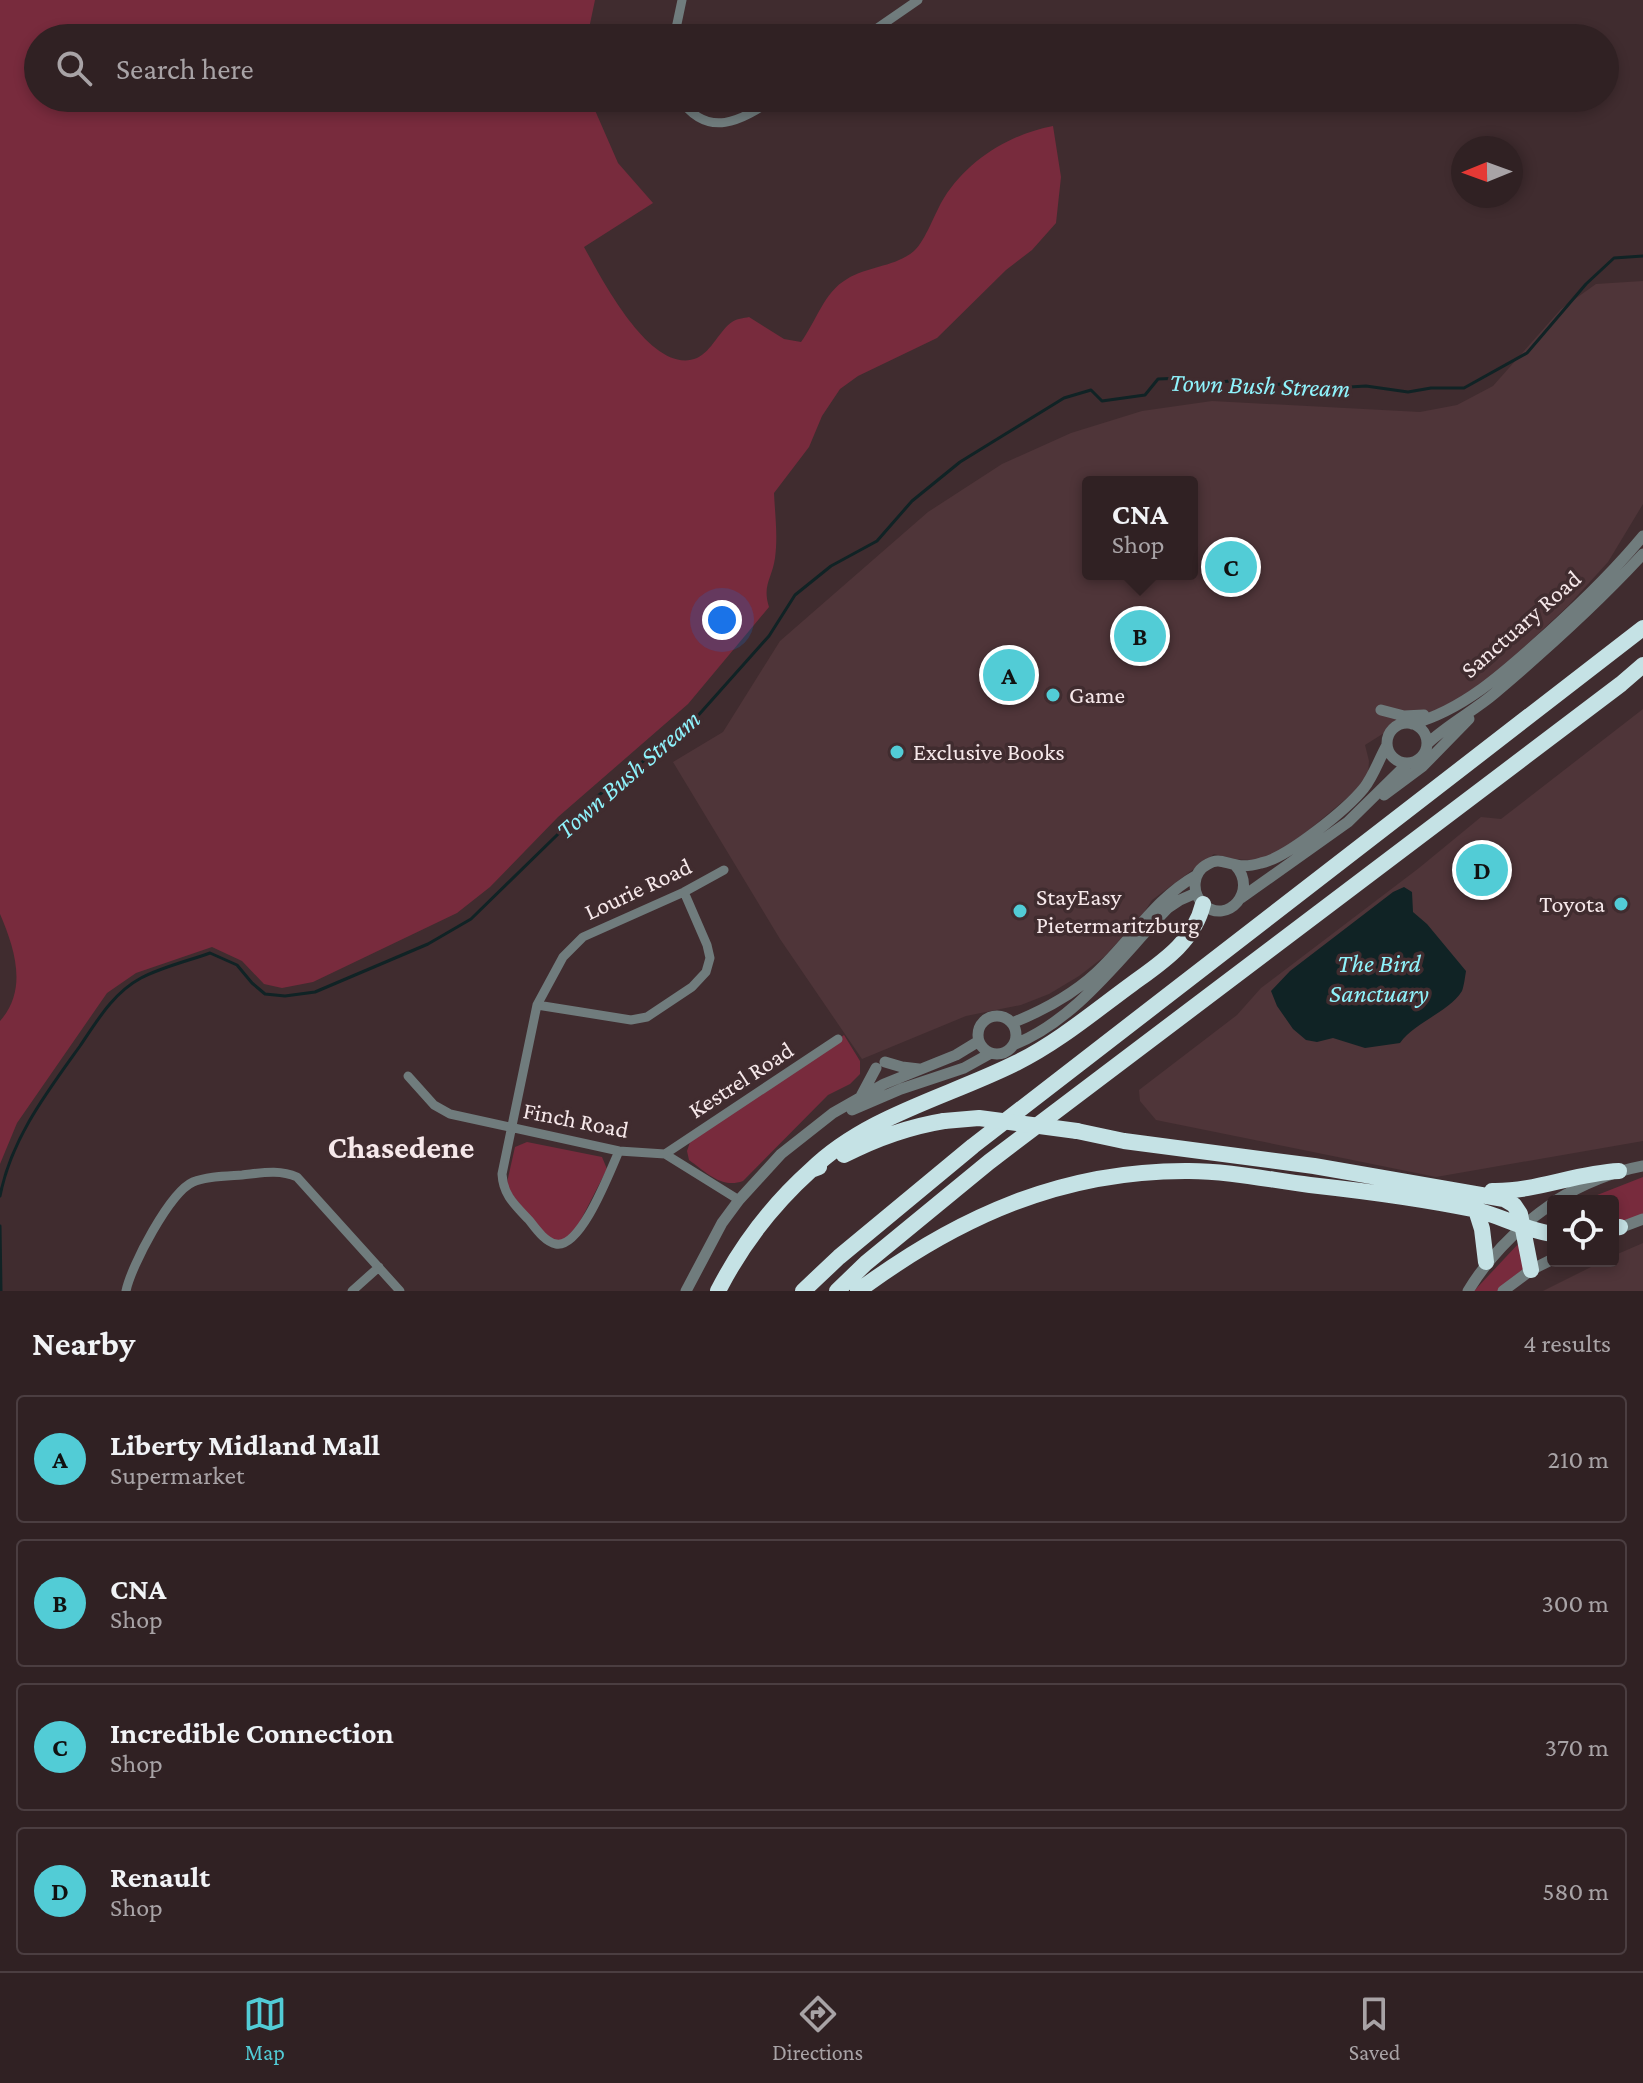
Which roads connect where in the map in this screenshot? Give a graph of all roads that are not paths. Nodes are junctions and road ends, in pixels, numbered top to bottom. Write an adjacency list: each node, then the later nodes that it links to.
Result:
1 (682, 0): 3 (street)
2 (918, 0): 4 (street)
3 (677, 24)
4 (883, 24)
5 (692, 112): 6 (street)
6 (753, 112)
7 (1643, 536): 12 (street, Sanctuary Road)
8 (1643, 554): 11 (street, Sanctuary Road)
9 (1643, 628): 59 (highway)
10 (1643, 665): 60 (highway)
11 (1492, 696): 15 (street, Sanctuary Road); 18 (street)
12 (1460, 703): 13 (street); 14 (street, Sanctuary Road)
13 (1381, 710)
14 (1412, 724): 15 (street); 16 (street)
15 (1427, 744): 17 (street)
16 (1387, 745): 17 (street); 19 (street)
17 (1408, 763): 18 (street)
18 (1357, 814): 24 (street)
19 (1235, 865): 21 (street); 24 (street)
20 (724, 870): 22 (street, Lourie Road)
21 (1197, 875): 23 (street); 26 (street)
22 (684, 892): 25 (street, Lourie Road); 25 (street)
23 (1199, 899): 24 (street); 29 (street); 39 (highway)
24 (1241, 899)
25 (537, 1005): 34 (street, Lourie Road)
26 (1012, 1023): 28 (street); 29 (street)
27 (838, 1039): 37 (street, Kestrel Road)
28 (979, 1041): 30 (street); 31 (street)
29 (1013, 1045): 30 (street)
30 (991, 1053): 35 (street)
31 (924, 1069): 33 (street); 33 (street)
32 (408, 1076): 34 (street, Finch Road)
33 (860, 1098): 35 (street)
34 (512, 1128): 36 (street, Finch Road); 36 (street, Lourie Road)
35 (802, 1137): 43 (street)
36 (619, 1151): 37 (street, Finch Road)
37 (665, 1154): 43 (street, Finch Road)
38 (1643, 1166): 40 (street)
39 (811, 1170): 41 (highway, bridge); 58 (highway)
40 (1619, 1171): 41 (highway); 42 (street)
41 (1462, 1190): 47 (highway)
42 (1565, 1195)
43 (739, 1200): 57 (street)
44 (1547, 1207): 47 (street)
45 (1476, 1210): 47 (highway); 50 (highway); 61 (highway)
46 (1643, 1219): 48 (street)
47 (1521, 1227): 49 (highway); 50 (street); 53 (highway)
48 (1619, 1228)
49 (1547, 1233)
50 (1486, 1262): 62 (street)
51 (1547, 1262): 53 (street)
52 (379, 1267): 54 (street); 55 (street); 56 (street)
53 (1531, 1270): 63 (street)
54 (126, 1291)
55 (352, 1291)
56 (400, 1291)
57 (686, 1291)
58 (718, 1291)
59 (803, 1291)
60 (837, 1291)
61 (858, 1291)
62 (1468, 1291)
63 (1503, 1291)

